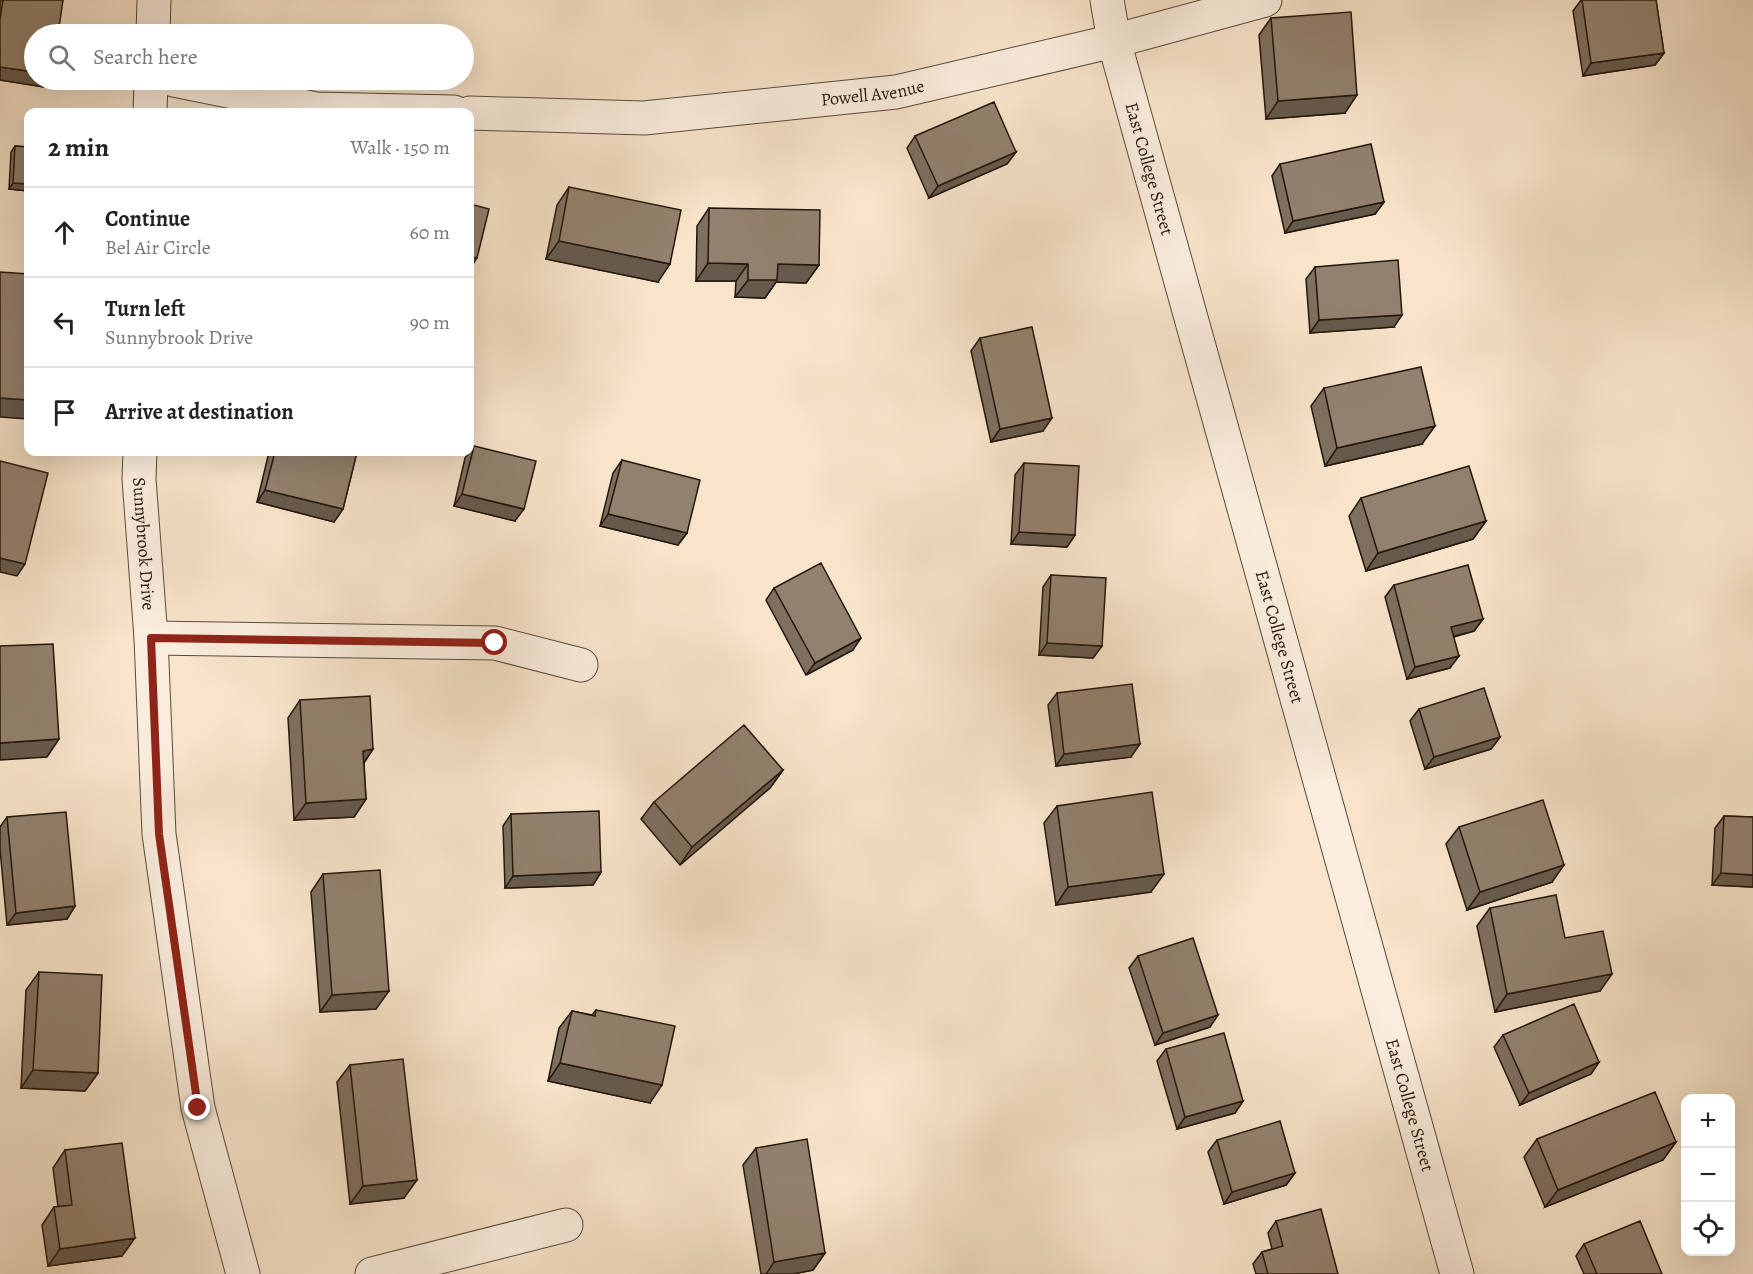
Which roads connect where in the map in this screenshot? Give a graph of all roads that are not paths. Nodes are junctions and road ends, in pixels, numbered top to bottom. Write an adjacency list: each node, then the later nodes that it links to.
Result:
1 (154, 0): 4 (street)
2 (1107, 0): 5 (street, East College Street)
3 (1265, 0): 5 (street, Powell Avenue)
4 (153, 24)
5 (1114, 41): 10 (street, Powell Avenue); 17 (street, East College Street)
6 (151, 90): 8 (street)
7 (223, 90): 9 (street)
8 (150, 108)
9 (311, 108)
10 (474, 113)
11 (140, 456): 12 (street, Sunnybrook Drive)
12 (151, 638): 13 (street); 15 (street, Sunnybrook Drive)
13 (581, 665)
14 (566, 1225): 16 (street)
15 (243, 1274)
16 (372, 1274)
17 (1457, 1274)

